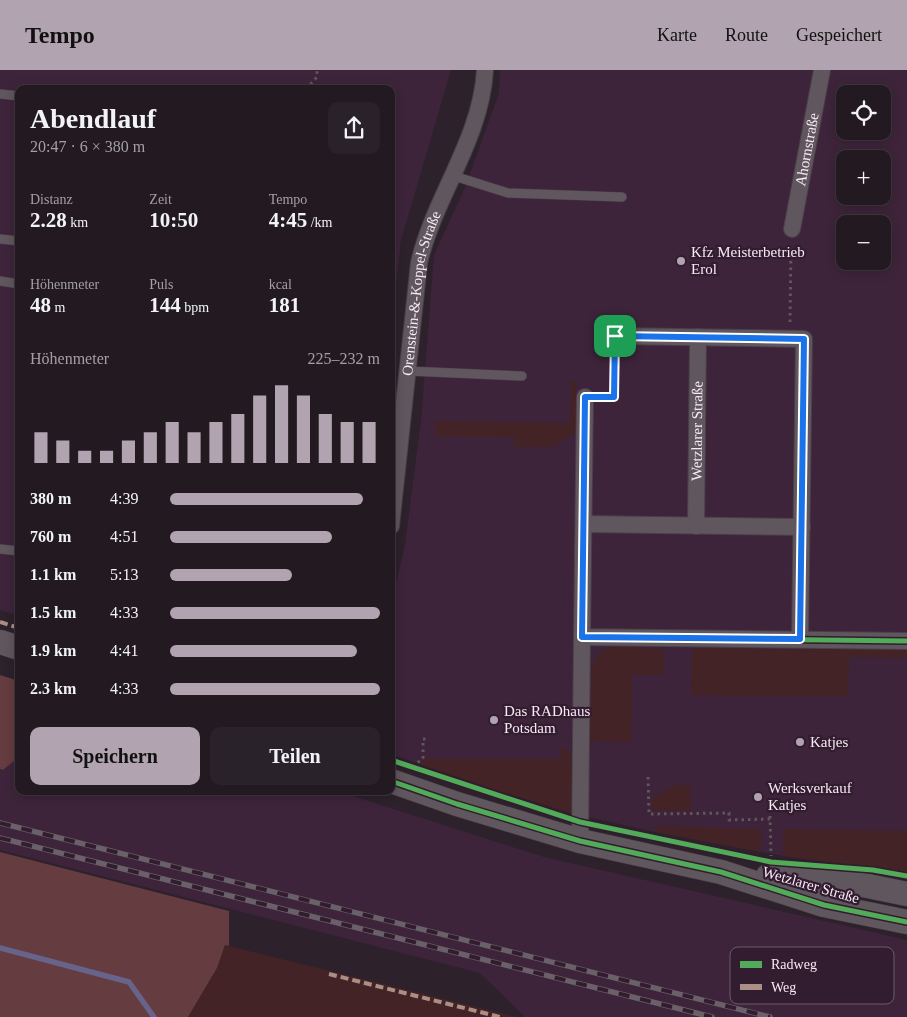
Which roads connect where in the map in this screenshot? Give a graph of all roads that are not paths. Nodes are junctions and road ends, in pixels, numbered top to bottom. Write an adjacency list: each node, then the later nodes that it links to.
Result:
1 (485, 70): 5 (street, Orenstein-&-Koppel-Straße)
2 (822, 70): 7 (street, Ahornstraße)
3 (0, 94): 4 (lane)
4 (15, 96)
5 (454, 176): 6 (lane); 14 (street, Orenstein-&-Koppel-Straße)
6 (622, 197)
7 (792, 228)
8 (0, 239): 9 (lane)
9 (15, 241)
10 (0, 281): 11 (lane)
11 (15, 283)
12 (615, 336): 13 (street)
13 (698, 337): 19 (street, Wetzlarer Straße); 20 (street)
14 (408, 371): 15 (lane); 17 (street, Orenstein-&-Koppel-Straße)
15 (522, 376)
16 (585, 397): 18 (street)
17 (395, 490)
18 (584, 524): 19 (street); 23 (street)
19 (696, 526): 20 (street)
20 (802, 527): 24 (street)
21 (0, 549): 22 (lane)
22 (15, 551)
23 (582, 637): 24 (street); 29 (street)
24 (800, 639): 25 (street)
25 (907, 641)
26 (0, 642): 27 (street)
27 (15, 647)
28 (395, 782): 29 (street, Wetzlarer Straße)
29 (580, 841): 30 (street, Wetzlarer Straße)
30 (721, 872): 31 (street, Wetzlarer Straße); 32 (street, Wetzlarer Straße)
31 (907, 894)
32 (907, 922)

